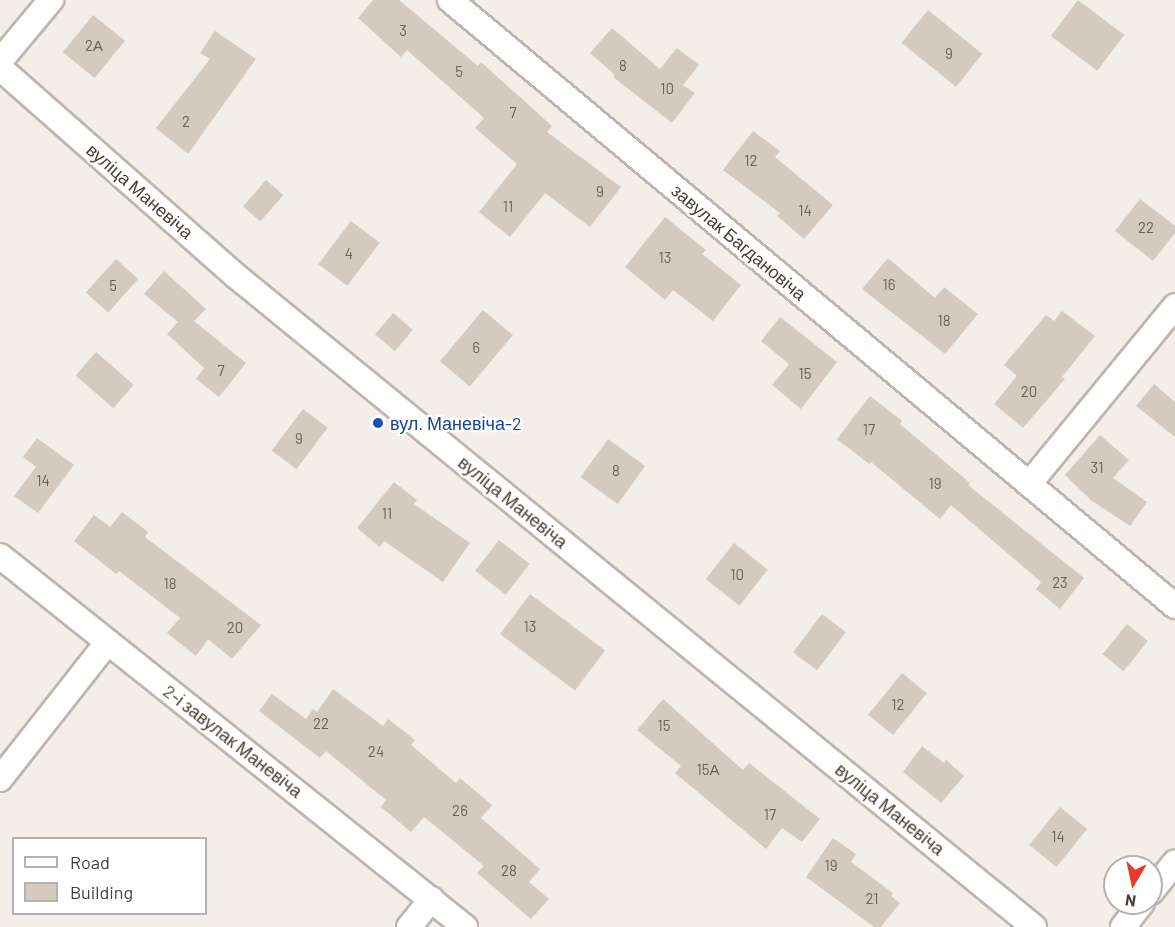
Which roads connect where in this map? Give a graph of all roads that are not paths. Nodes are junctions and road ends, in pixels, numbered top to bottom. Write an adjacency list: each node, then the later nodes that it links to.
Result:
1 (51, 0): 3 (street)
2 (450, 0): 6 (street, завулак Багдановіча)
3 (0, 61)
4 (0, 68): 17 (street, вуліца Маневіча)
5 (1175, 306): 6 (street)
6 (1029, 484): 8 (street, завулак Багдановіча)
7 (0, 556): 9 (street, 2-і завулак Маневіча)
8 (1175, 606)
9 (108, 642): 10 (street); 13 (street, 2-і завулак Маневіча)
10 (0, 779)
11 (1175, 862): 12 (street)
12 (1163, 877)
13 (432, 899): 15 (street); 16 (street, 2-і завулак Маневіча)
14 (1132, 915): 18 (street)
15 (409, 927)
16 (465, 927)
17 (1034, 927)
18 (1123, 927)

